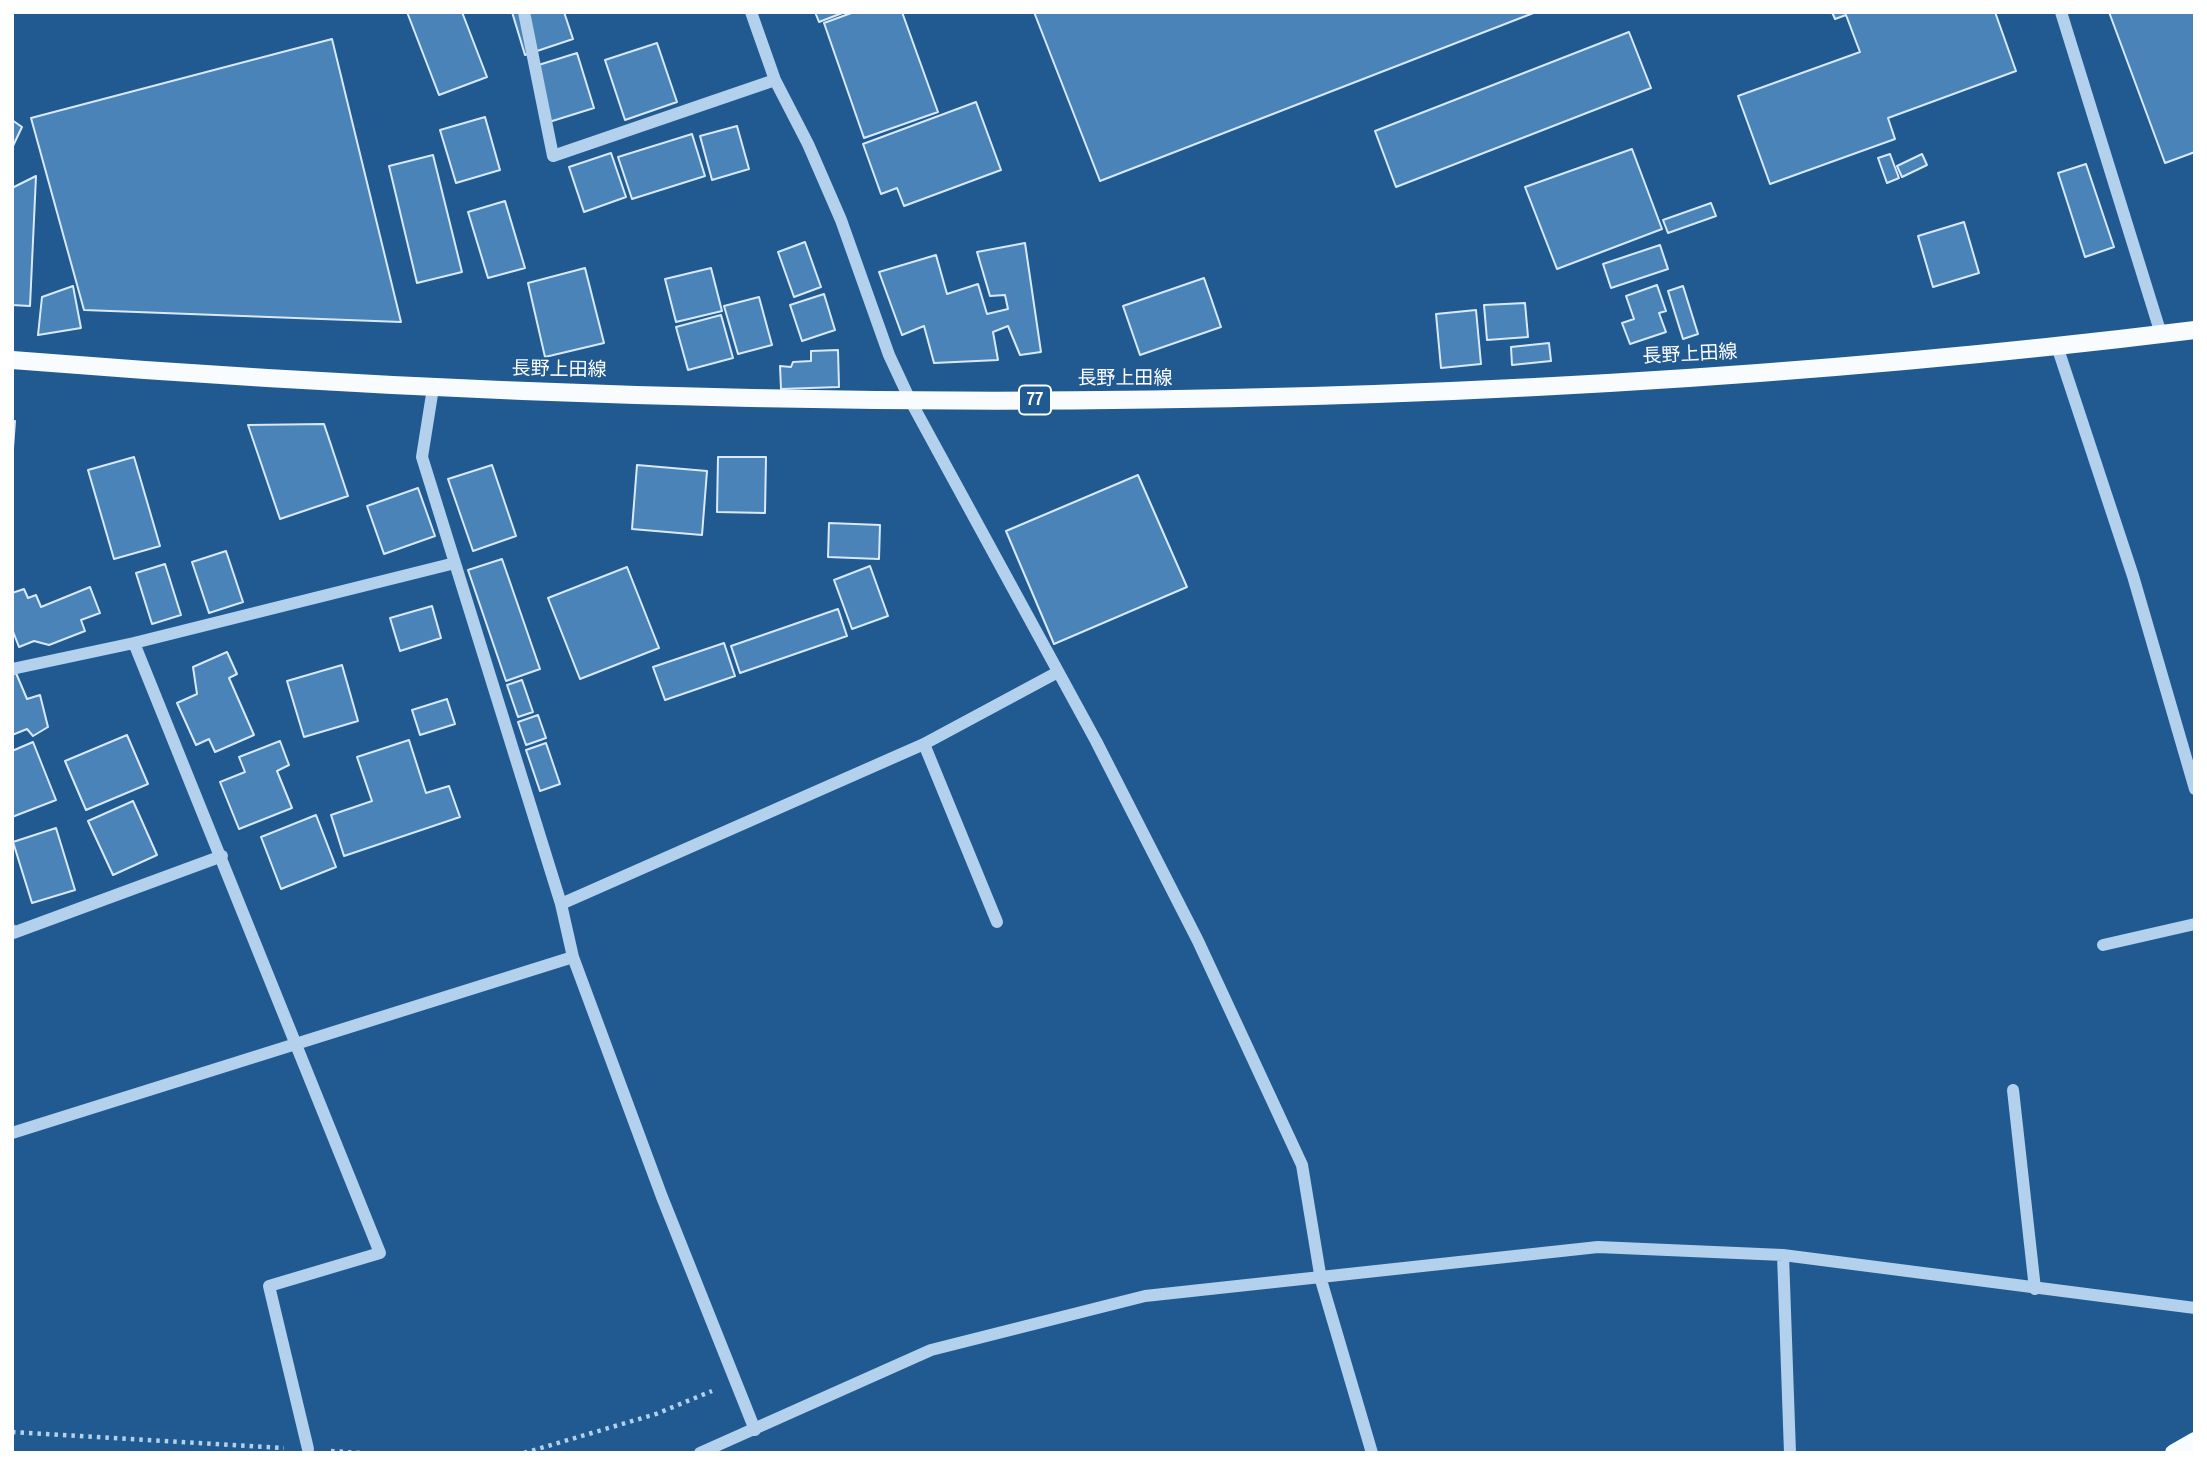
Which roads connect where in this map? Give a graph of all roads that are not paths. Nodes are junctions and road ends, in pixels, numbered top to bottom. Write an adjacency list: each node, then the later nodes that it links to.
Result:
1 (524, 12): 4 (street)
2 (751, 12): 4 (street)
3 (2061, 12): 6 (street)
4 (775, 80): 10 (street)
5 (2195, 330): 6 (main road, 長野上田線 / 77)
6 (2161, 334): 7 (main road, 長野上田線 / 77)
7 (2057, 346): 10 (main road, 長野上田線 / 77); 16 (street)
8 (12, 360): 9 (main road, 長野上田線 / 77)
9 (433, 388): 10 (main road, 長野上田線 / 77); 11 (street)
10 (910, 400): 14 (street)
11 (455, 563): 12 (street); 18 (street)
12 (134, 643): 13 (street); 17 (street)
13 (12, 669)
14 (1058, 672): 15 (street); 28 (street)
15 (924, 744): 18 (street); 19 (street)
16 (2195, 789)
17 (222, 856): 21 (street); 24 (street)
18 (561, 904): 23 (street)
19 (997, 922)
20 (2195, 924): 22 (street)
21 (12, 930)
22 (2103, 945)
23 (573, 957): 24 (street); 31 (street)
24 (294, 1044): 26 (street); 33 (street)
25 (2013, 1090): 29 (street)
26 (12, 1133)
27 (1783, 1255): 28 (street); 29 (street); 36 (street)
28 (1321, 1280): 31 (street); 35 (street)
29 (2035, 1289): 30 (street)
30 (2195, 1308)
31 (755, 1430): 34 (street)
32 (2195, 1441): 37 (main road)
33 (308, 1449)
34 (700, 1453)
35 (1372, 1453)
36 (1790, 1453)
37 (2174, 1453)

